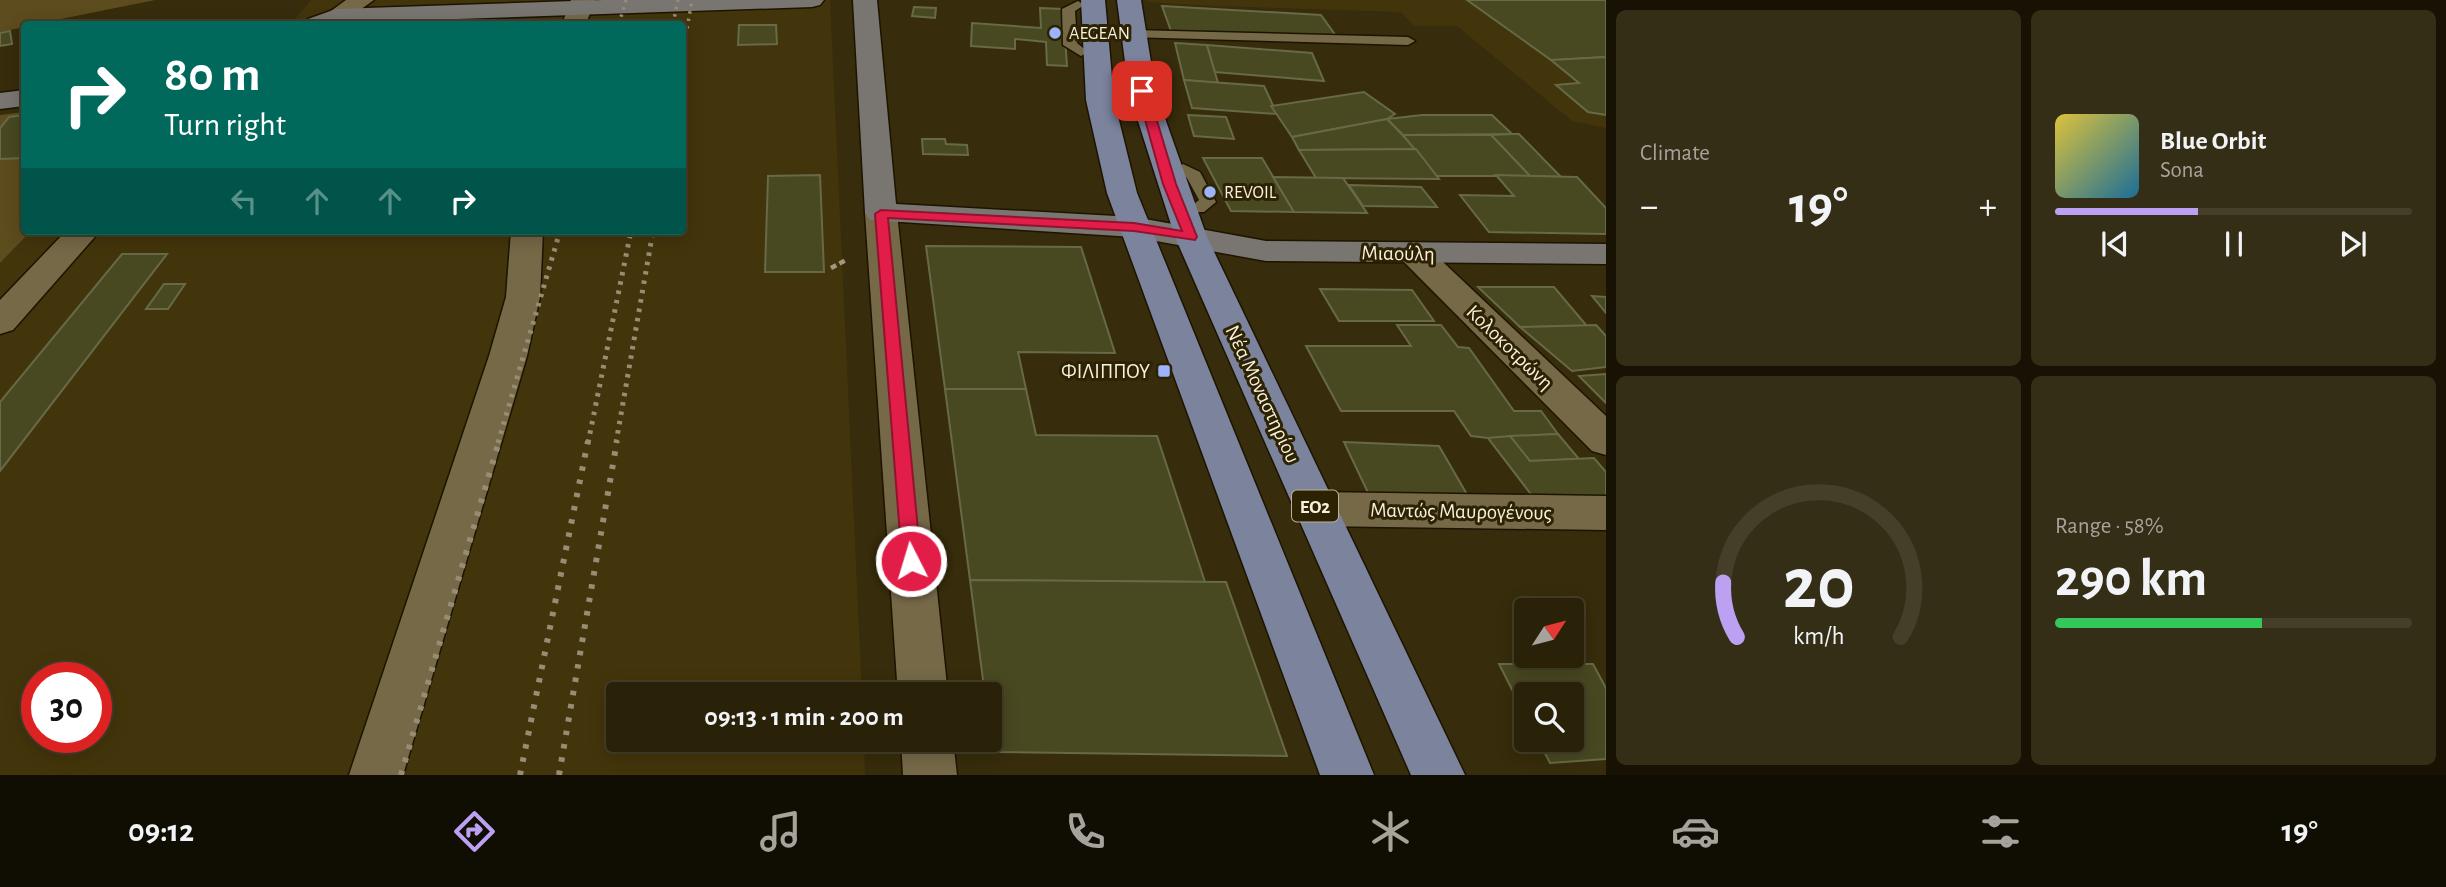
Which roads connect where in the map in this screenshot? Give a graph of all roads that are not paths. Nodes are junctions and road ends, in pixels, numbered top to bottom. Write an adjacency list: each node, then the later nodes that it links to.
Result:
1 (362, 0): 8 (street)
2 (812, 0): 5 (street)
3 (865, 0): 15 (street)
4 (1129, 0): 9 (main road, Νέα Μοναστηρίου / ΕΟ2)
5 (779, 1): 7 (street)
6 (1085, 2): 11 (lane); 17 (main road)
7 (578, 11): 8 (street)
8 (326, 20)
9 (1133, 34): 10 (lane); 16 (main road, Νέα Μοναστηρίου / ΕΟ2)
10 (1408, 41)
11 (1081, 52)
12 (21, 98): 13 (street)
13 (0, 100)
14 (1183, 169): 16 (lane)
15 (881, 214): 17 (street, Μιαούλη); 26 (street)
16 (1195, 222): 17 (street, Μιαούλη); 20 (street, Μιαούλη); 24 (main road, Νέα Μοναστηρίου / ΕΟ2)
17 (1134, 227): 30 (main road)
18 (80, 235): 22 (street)
19 (527, 235): 28 (street)
20 (1414, 253): 21 (street, Μιαούλη); 23 (street, Κολοκοτρώνη)
21 (1606, 254)
22 (0, 322)
23 (1606, 440)
24 (1316, 509): 25 (street, Μαντώς Μαυρογένους); 31 (main road, Νέα Μοναστηρίου / ΕΟ2)
25 (1606, 513)
26 (922, 682)
27 (928, 752): 29 (street)
28 (376, 775)
29 (930, 775)
30 (1347, 775)
31 (1438, 775)

